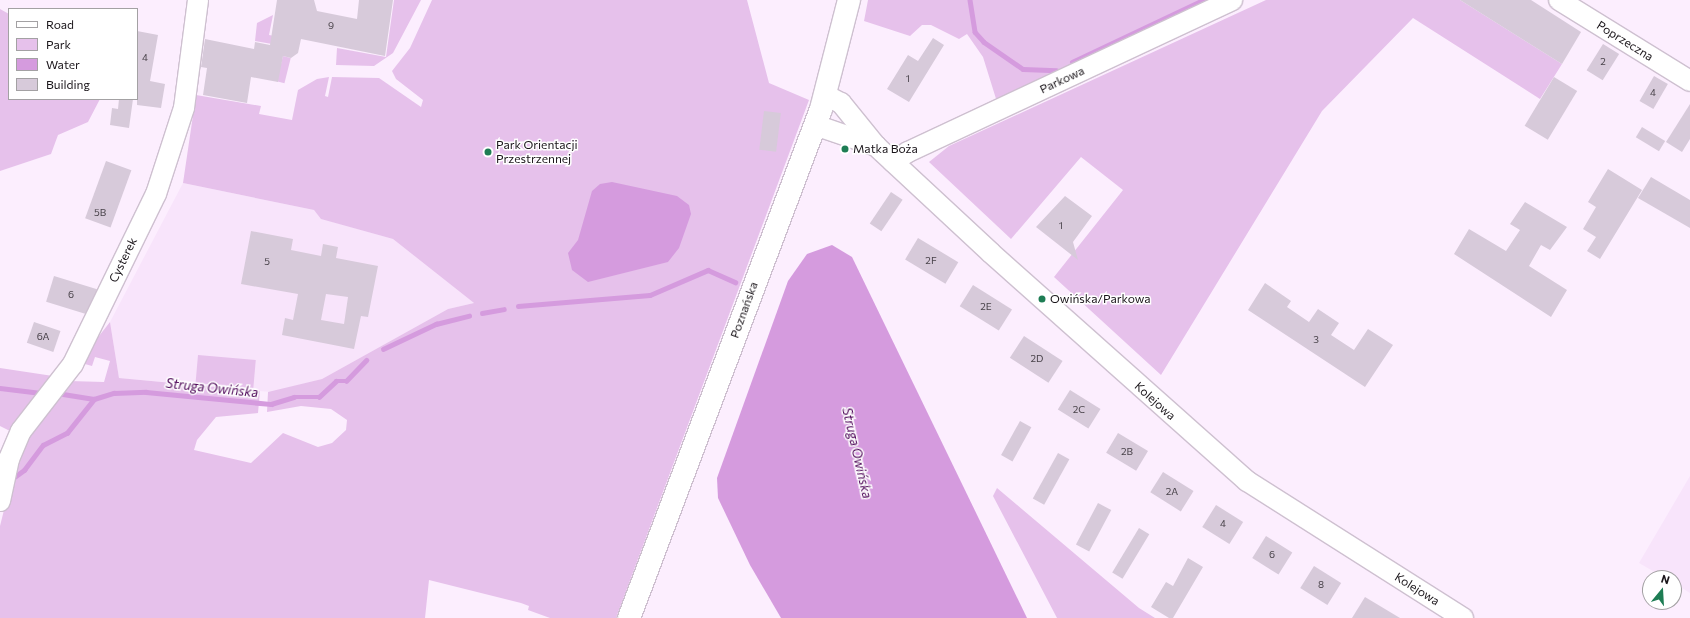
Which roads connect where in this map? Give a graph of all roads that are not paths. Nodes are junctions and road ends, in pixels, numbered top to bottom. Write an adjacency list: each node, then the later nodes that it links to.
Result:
1 (198, 0): 10 (street, Cysterek)
2 (849, 0): 6 (main road, Poznańska)
3 (1232, 0): 9 (street, Parkowa)
4 (1559, 0): 5 (street, Poprzeczna)
5 (1690, 81)
6 (825, 95): 7 (main road, Poznańska); 8 (street, Kolejowa)
7 (815, 125): 8 (street, Kolejowa); 11 (main road, Poznańska)
8 (876, 146): 9 (street, Kolejowa)
9 (893, 162): 12 (street, Kolejowa)
10 (0, 501)
11 (629, 618)
12 (1463, 618)

